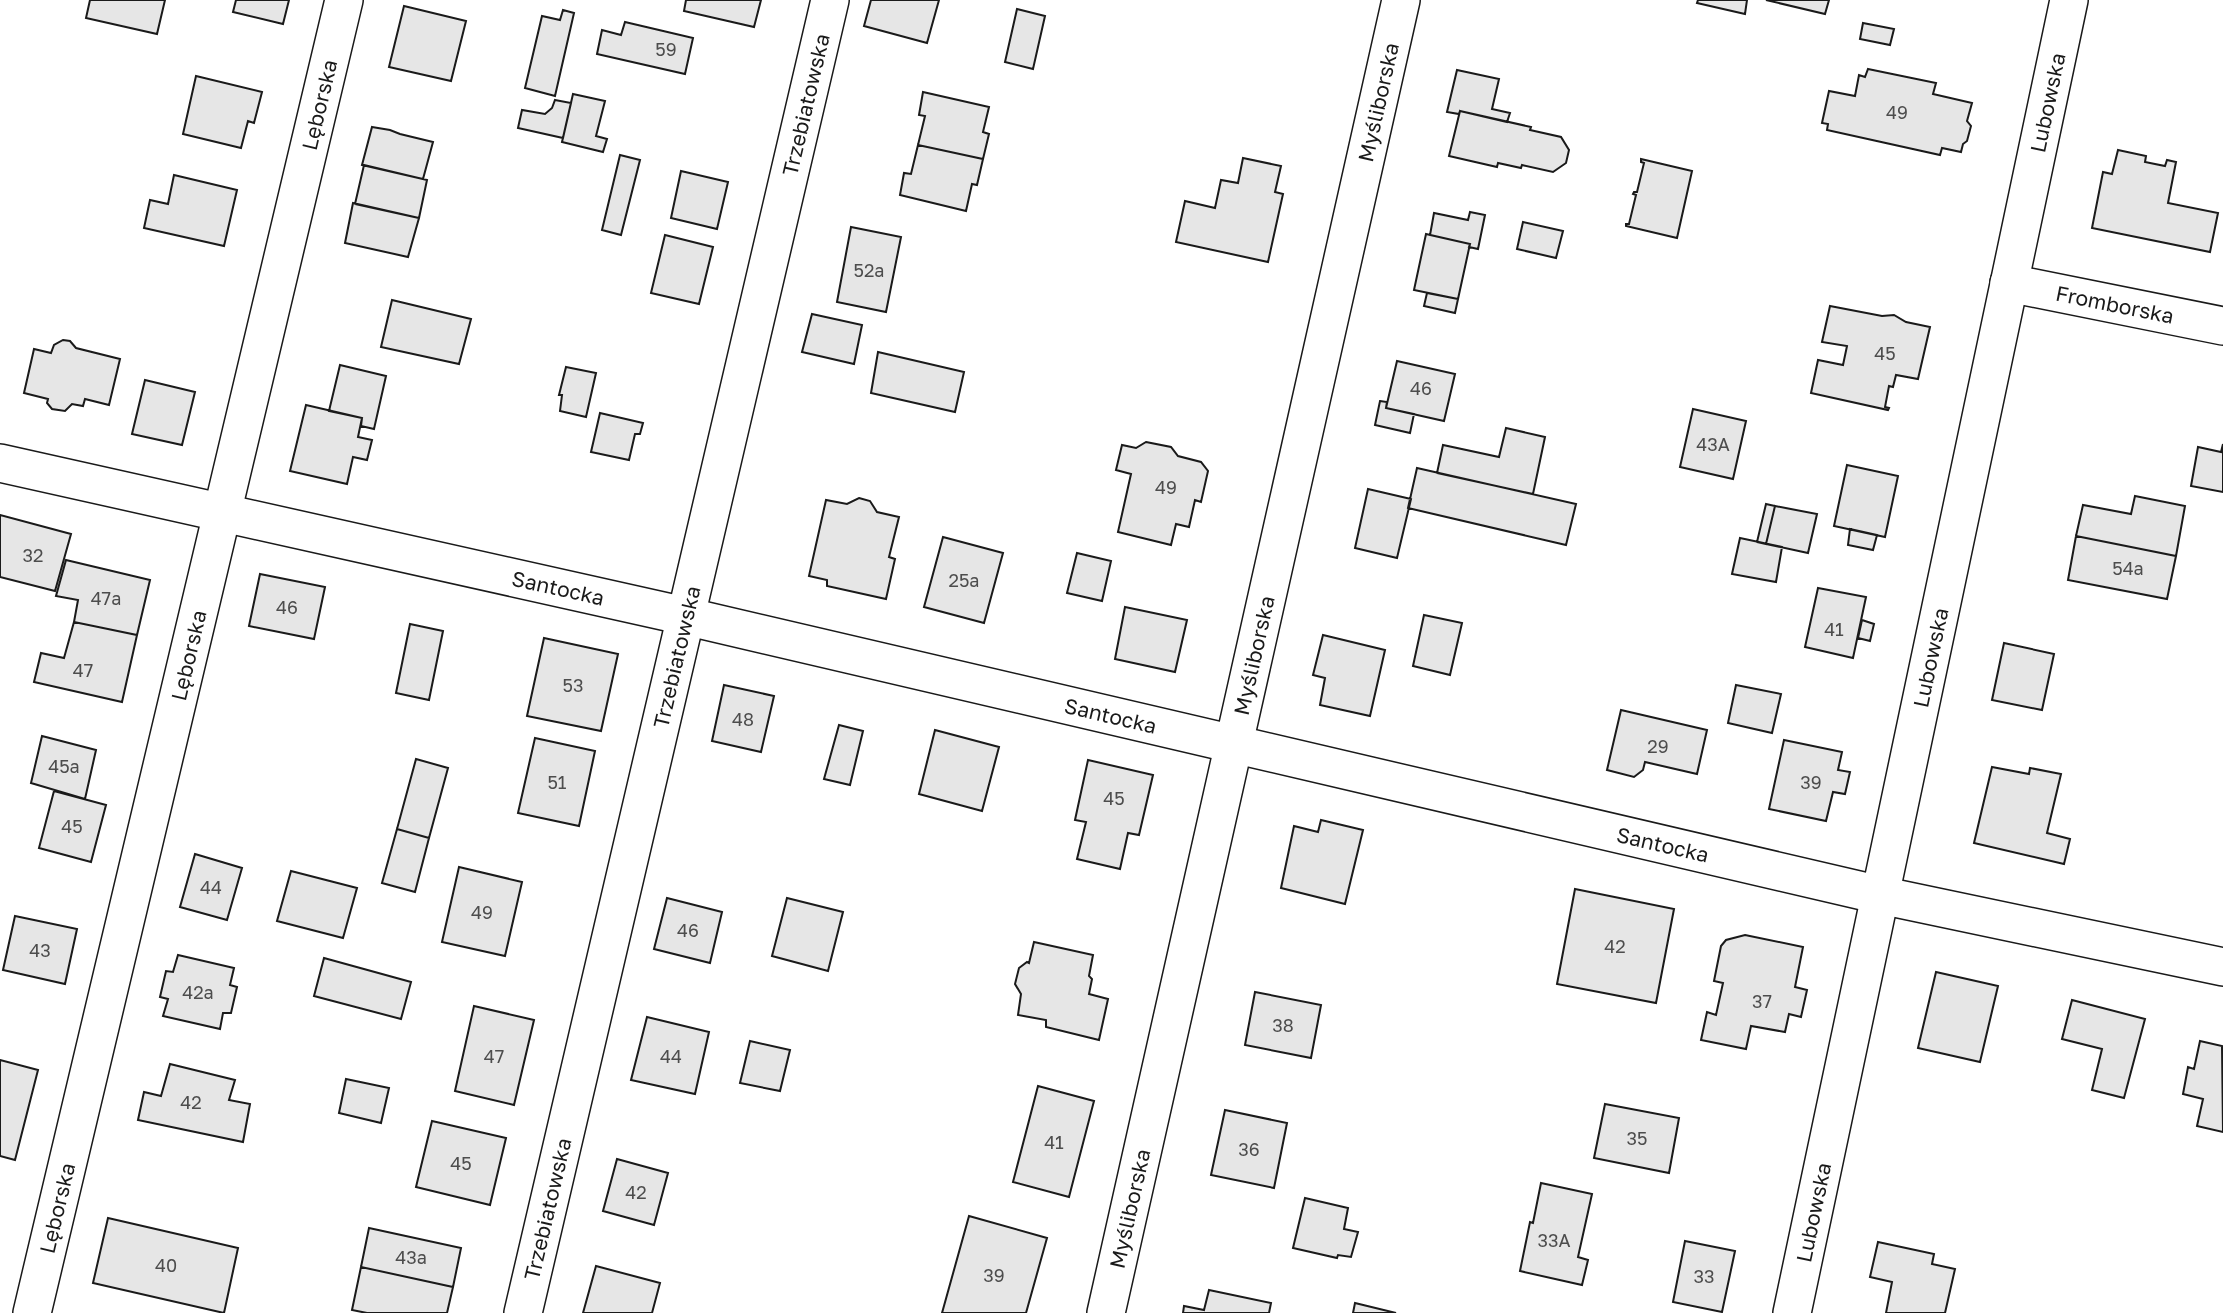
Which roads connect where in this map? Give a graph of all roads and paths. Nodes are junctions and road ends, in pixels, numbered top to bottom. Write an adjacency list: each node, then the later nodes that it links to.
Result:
1 (344, 0): 8 (street, Lęborska)
2 (830, 0): 9 (street, Trzebiatowska)
3 (1401, 0): 10 (street, Myśliborska)
4 (2069, 0): 5 (street, Lubowska)
5 (2009, 283): 6 (street, Fromborska); 11 (street, Lubowska)
6 (2223, 326)
7 (0, 464): 8 (street, Santocka)
8 (223, 513): 9 (street, Santocka); 13 (street, Lęborska)
9 (685, 616): 10 (street, Santocka); 14 (street, Trzebiatowska)
10 (1233, 745): 11 (street, Santocka); 15 (street, Myśliborska)
11 (1880, 895): 12 (street, Santocka); 16 (street, Lubowska)
12 (2223, 967)
13 (32, 1313)
14 (523, 1313)
15 (1106, 1313)
16 (1792, 1313)

